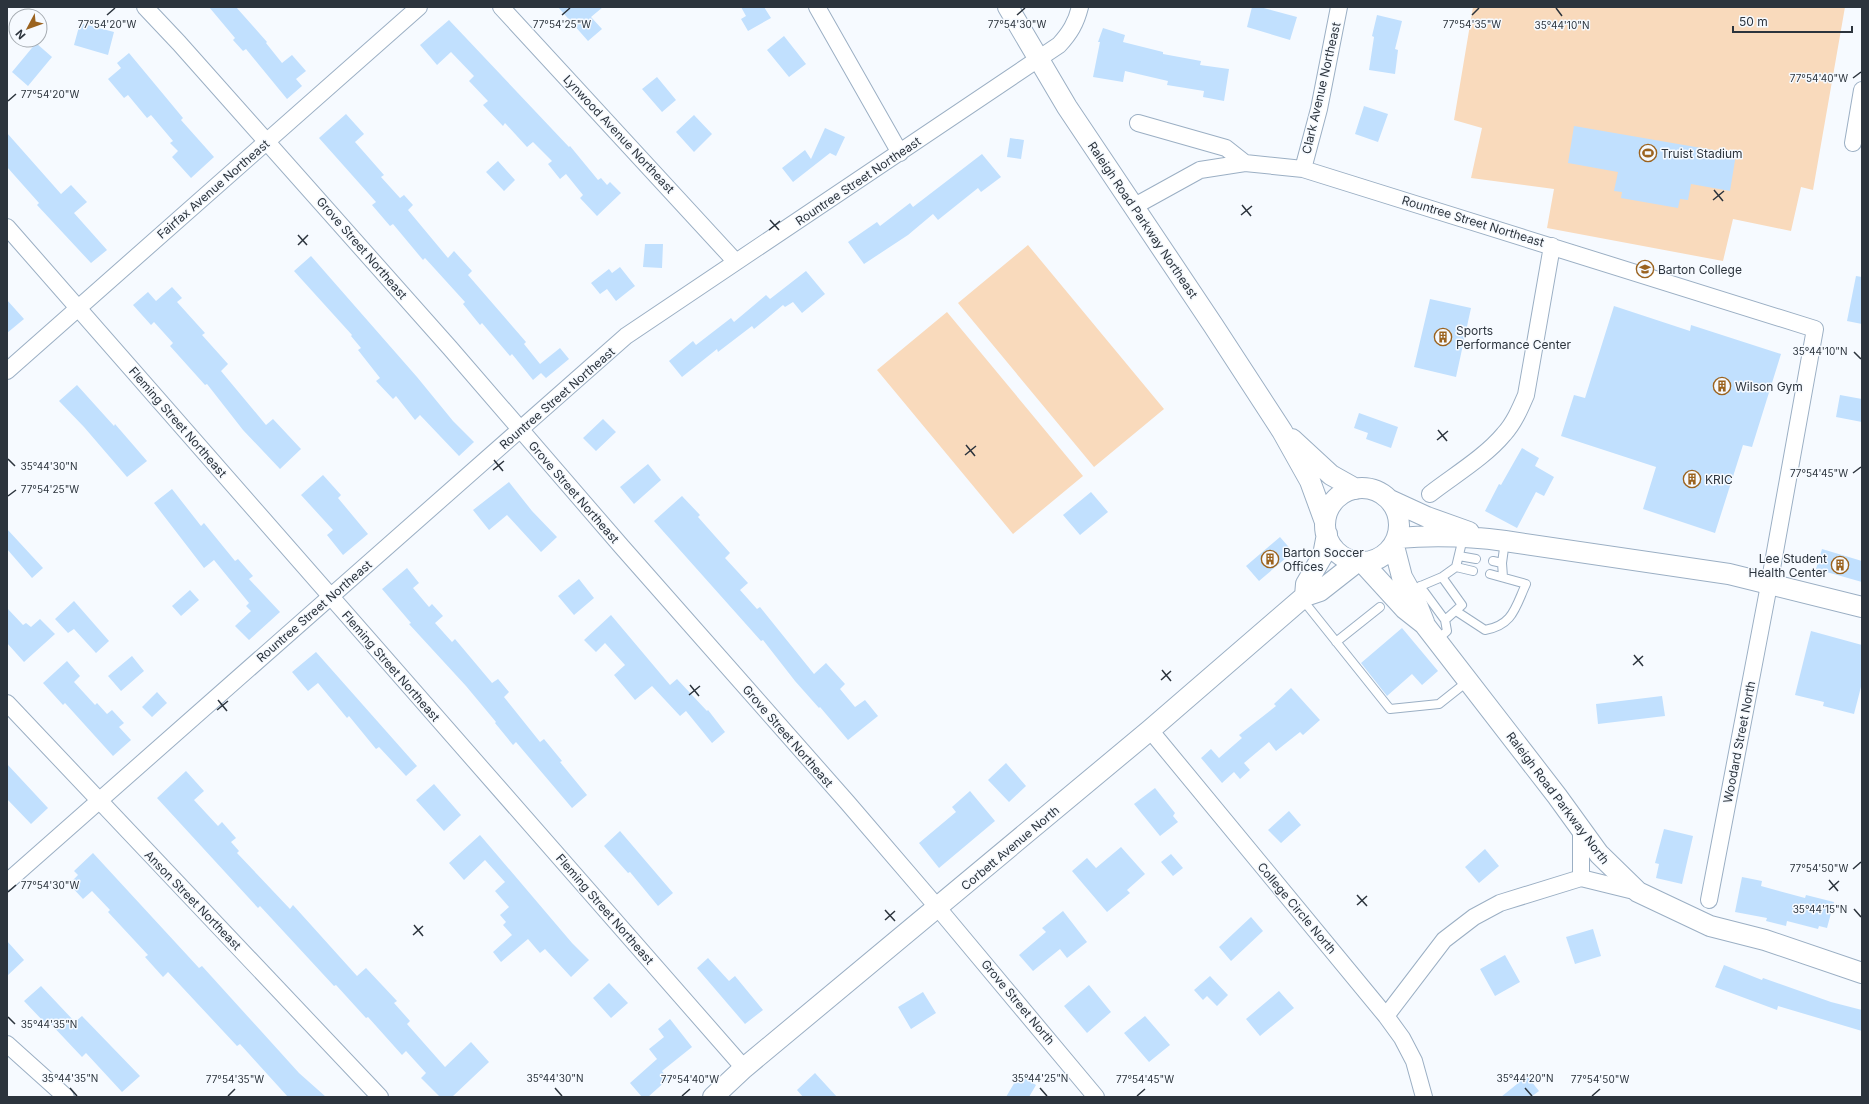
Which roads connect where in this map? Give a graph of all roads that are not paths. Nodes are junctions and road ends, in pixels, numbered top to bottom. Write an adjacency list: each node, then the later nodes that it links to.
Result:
1 (145, 7): 11 (street, Grove Street Northeast)
2 (419, 7): 11 (street, Fairfax Avenue Northeast)
3 (501, 7): 19 (street, Lynwood Avenue Northeast)
4 (817, 7): 13 (street)
5 (1008, 7): 8 (street, Raleigh Road Parkway Northeast)
6 (1080, 7): 8 (street, Rountree Street Northeast)
7 (1339, 7): 15 (street, Clark Avenue Northeast)
8 (1038, 60): 13 (street, Rountree Street Northeast); 16 (street, Raleigh Road Parkway Northeast)
9 (1862, 90): 12 (street)
10 (1138, 123): 14 (street)
11 (268, 142): 20 (street, Fairfax Avenue Northeast); 23 (street, Grove Street Northeast)
12 (1853, 143)
13 (900, 153): 19 (street, Rountree Street Northeast)
14 (1245, 163): 15 (street, Rountree Street Northeast); 16 (street, Rountree Street Northeast)
15 (1303, 169): 18 (street, Rountree Street Northeast)
16 (1133, 207): 24 (street, Raleigh Road Parkway Northeast)
17 (7, 227): 20 (street, Fleming Street Northeast)
18 (1552, 246): 21 (street, Rountree Street Northeast); 26 (street)
19 (736, 262): 23 (street, Rountree Street Northeast)
20 (78, 308): 22 (street, Fairfax Avenue Northeast); 44 (street, Fleming Street Northeast)
21 (1815, 329): 42 (street, Woodard Street North)
22 (7, 370)
23 (521, 430): 44 (street, Rountree Street Northeast); 62 (street, Grove Street Northeast)
24 (1282, 431): 25 (street, Raleigh Road Parkway Northeast); 28 (street, Raleigh Road Parkway Northeast)
25 (1356, 489): 27 (street); 28 (street)
26 (1430, 494)
27 (1390, 500): 30 (street); 31 (street)
28 (1326, 528): 35 (street); 45 (street)
29 (1463, 537): 30 (street); 31 (street); 32 (lane)
30 (1495, 539): 36 (lane); 42 (street)
31 (1395, 542): 35 (street); 43 (street, Raleigh Road Parkway North)
32 (1459, 556): 33 (lane); 37 (lane)
33 (1476, 559)
34 (1493, 561): 36 (lane)
35 (1360, 562): 45 (street, Corbett Avenue North); 50 (street, Raleigh Road Parkway North)
36 (1502, 563): 41 (lane)
37 (1456, 567): 38 (lane); 40 (lane)
38 (1473, 570)
39 (1490, 574): 41 (lane)
40 (1442, 577): 43 (lane); 48 (lane)
41 (1503, 577): 48 (lane)
42 (1769, 585): 47 (street); 61 (street, Woodard Street North)
43 (1414, 589): 49 (lane); 50 (street, Raleigh Road Parkway North)
44 (331, 597): 56 (street, Rountree Street Northeast); 66 (street, Fleming Street Northeast)
45 (1304, 598): 52 (lane); 55 (street, Corbett Avenue North)
46 (1380, 607): 52 (lane)
47 (1862, 608)
48 (1456, 611): 49 (lane)
49 (1445, 620): 51 (lane)
50 (1424, 624): 51 (street, Raleigh Road Parkway North)
51 (1437, 640): 53 (street, Raleigh Road Parkway North)
52 (1336, 642): 53 (lane)
53 (1468, 681): 57 (street, Raleigh Road Parkway North)
54 (7, 703): 56 (street, Anson Street Northeast)
55 (1150, 730): 62 (street, Corbett Avenue North); 64 (street, College Circle North)
56 (98, 800): 59 (street, Rountree Street Northeast); 68 (street, Anson Street Northeast)
57 (1581, 831): 58 (street); 60 (street, Raleigh Road Parkway North)
58 (1581, 878): 60 (street); 64 (street)
59 (7, 882)
60 (1638, 892): 63 (street, Raleigh Road Parkway North)
61 (1709, 900)
62 (938, 908): 66 (street, Corbett Avenue North); 70 (street, Grove Street North)
63 (1862, 973)
64 (1386, 1016): 71 (street, College Circle North)
65 (7, 1044): 67 (street)
66 (744, 1068): 69 (street, Corbett Avenue North)
67 (66, 1097)
68 (380, 1097)
69 (713, 1097)
70 (1096, 1097)
71 (1424, 1097)

